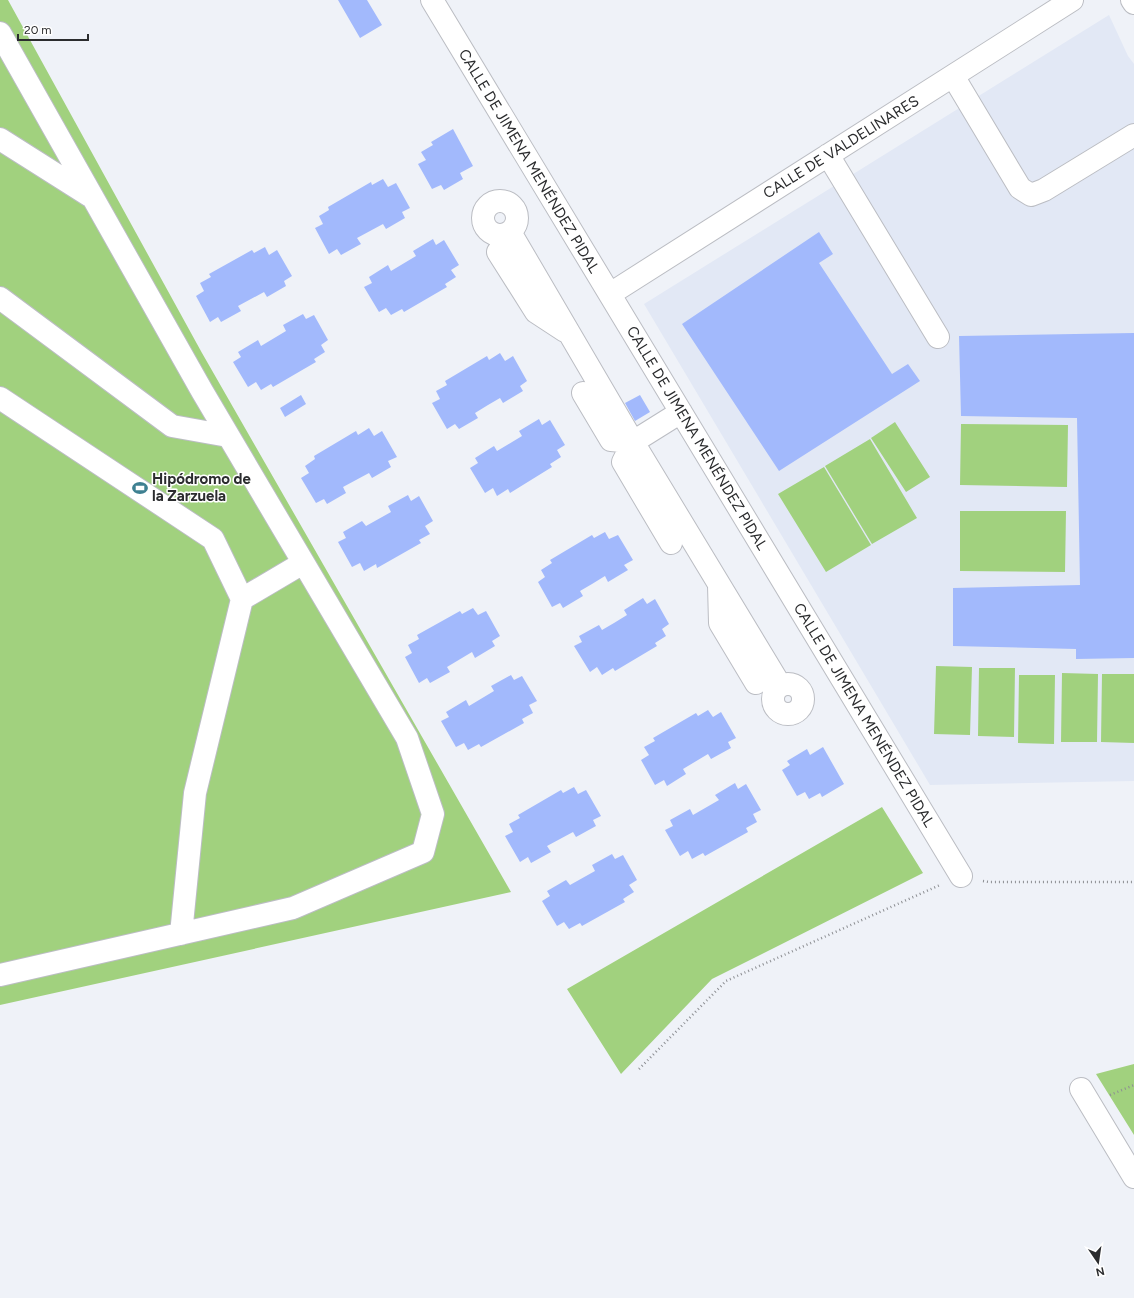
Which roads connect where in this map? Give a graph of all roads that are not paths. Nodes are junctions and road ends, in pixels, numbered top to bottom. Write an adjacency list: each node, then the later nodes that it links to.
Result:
1 (432, 0): 13 (street, CALLE DE JIMENA MENÉNDEZ PIDAL)
2 (1072, 0): 6 (street, CALLE DE VALDELINARES)
3 (1132, 0): 4 (street)
4 (1134, 3)
5 (0, 33): 10 (street)
6 (953, 76): 7 (street); 9 (street, CALLE DE VALDELINARES)
7 (1134, 135)
8 (0, 139): 10 (street)
9 (828, 155): 13 (street, CALLE DE VALDELINARES); 16 (street)
10 (93, 198): 20 (street)
11 (510, 232): 15 (street)
12 (498, 252): 15 (street)
13 (610, 294): 19 (street, CALLE DE JIMENA MENÉNDEZ PIDAL)
14 (0, 298): 20 (street)
15 (569, 334): 21 (street)
16 (938, 337)
17 (583, 393): 21 (street)
18 (0, 398): 25 (street)
19 (682, 412): 21 (street); 28 (street, CALLE DE JIMENA MENÉNDEZ PIDAL)
20 (228, 436): 23 (street)
21 (633, 442): 22 (street); 24 (street)
22 (671, 543)
23 (303, 563): 25 (street); 29 (street)
24 (719, 584): 26 (street); 27 (street)
25 (242, 599): 29 (street)
26 (756, 683)
27 (780, 685)
28 (961, 876)
29 (181, 934): 30 (street)
30 (0, 975)
31 (1081, 1089): 32 (street)
32 (1134, 1177)

